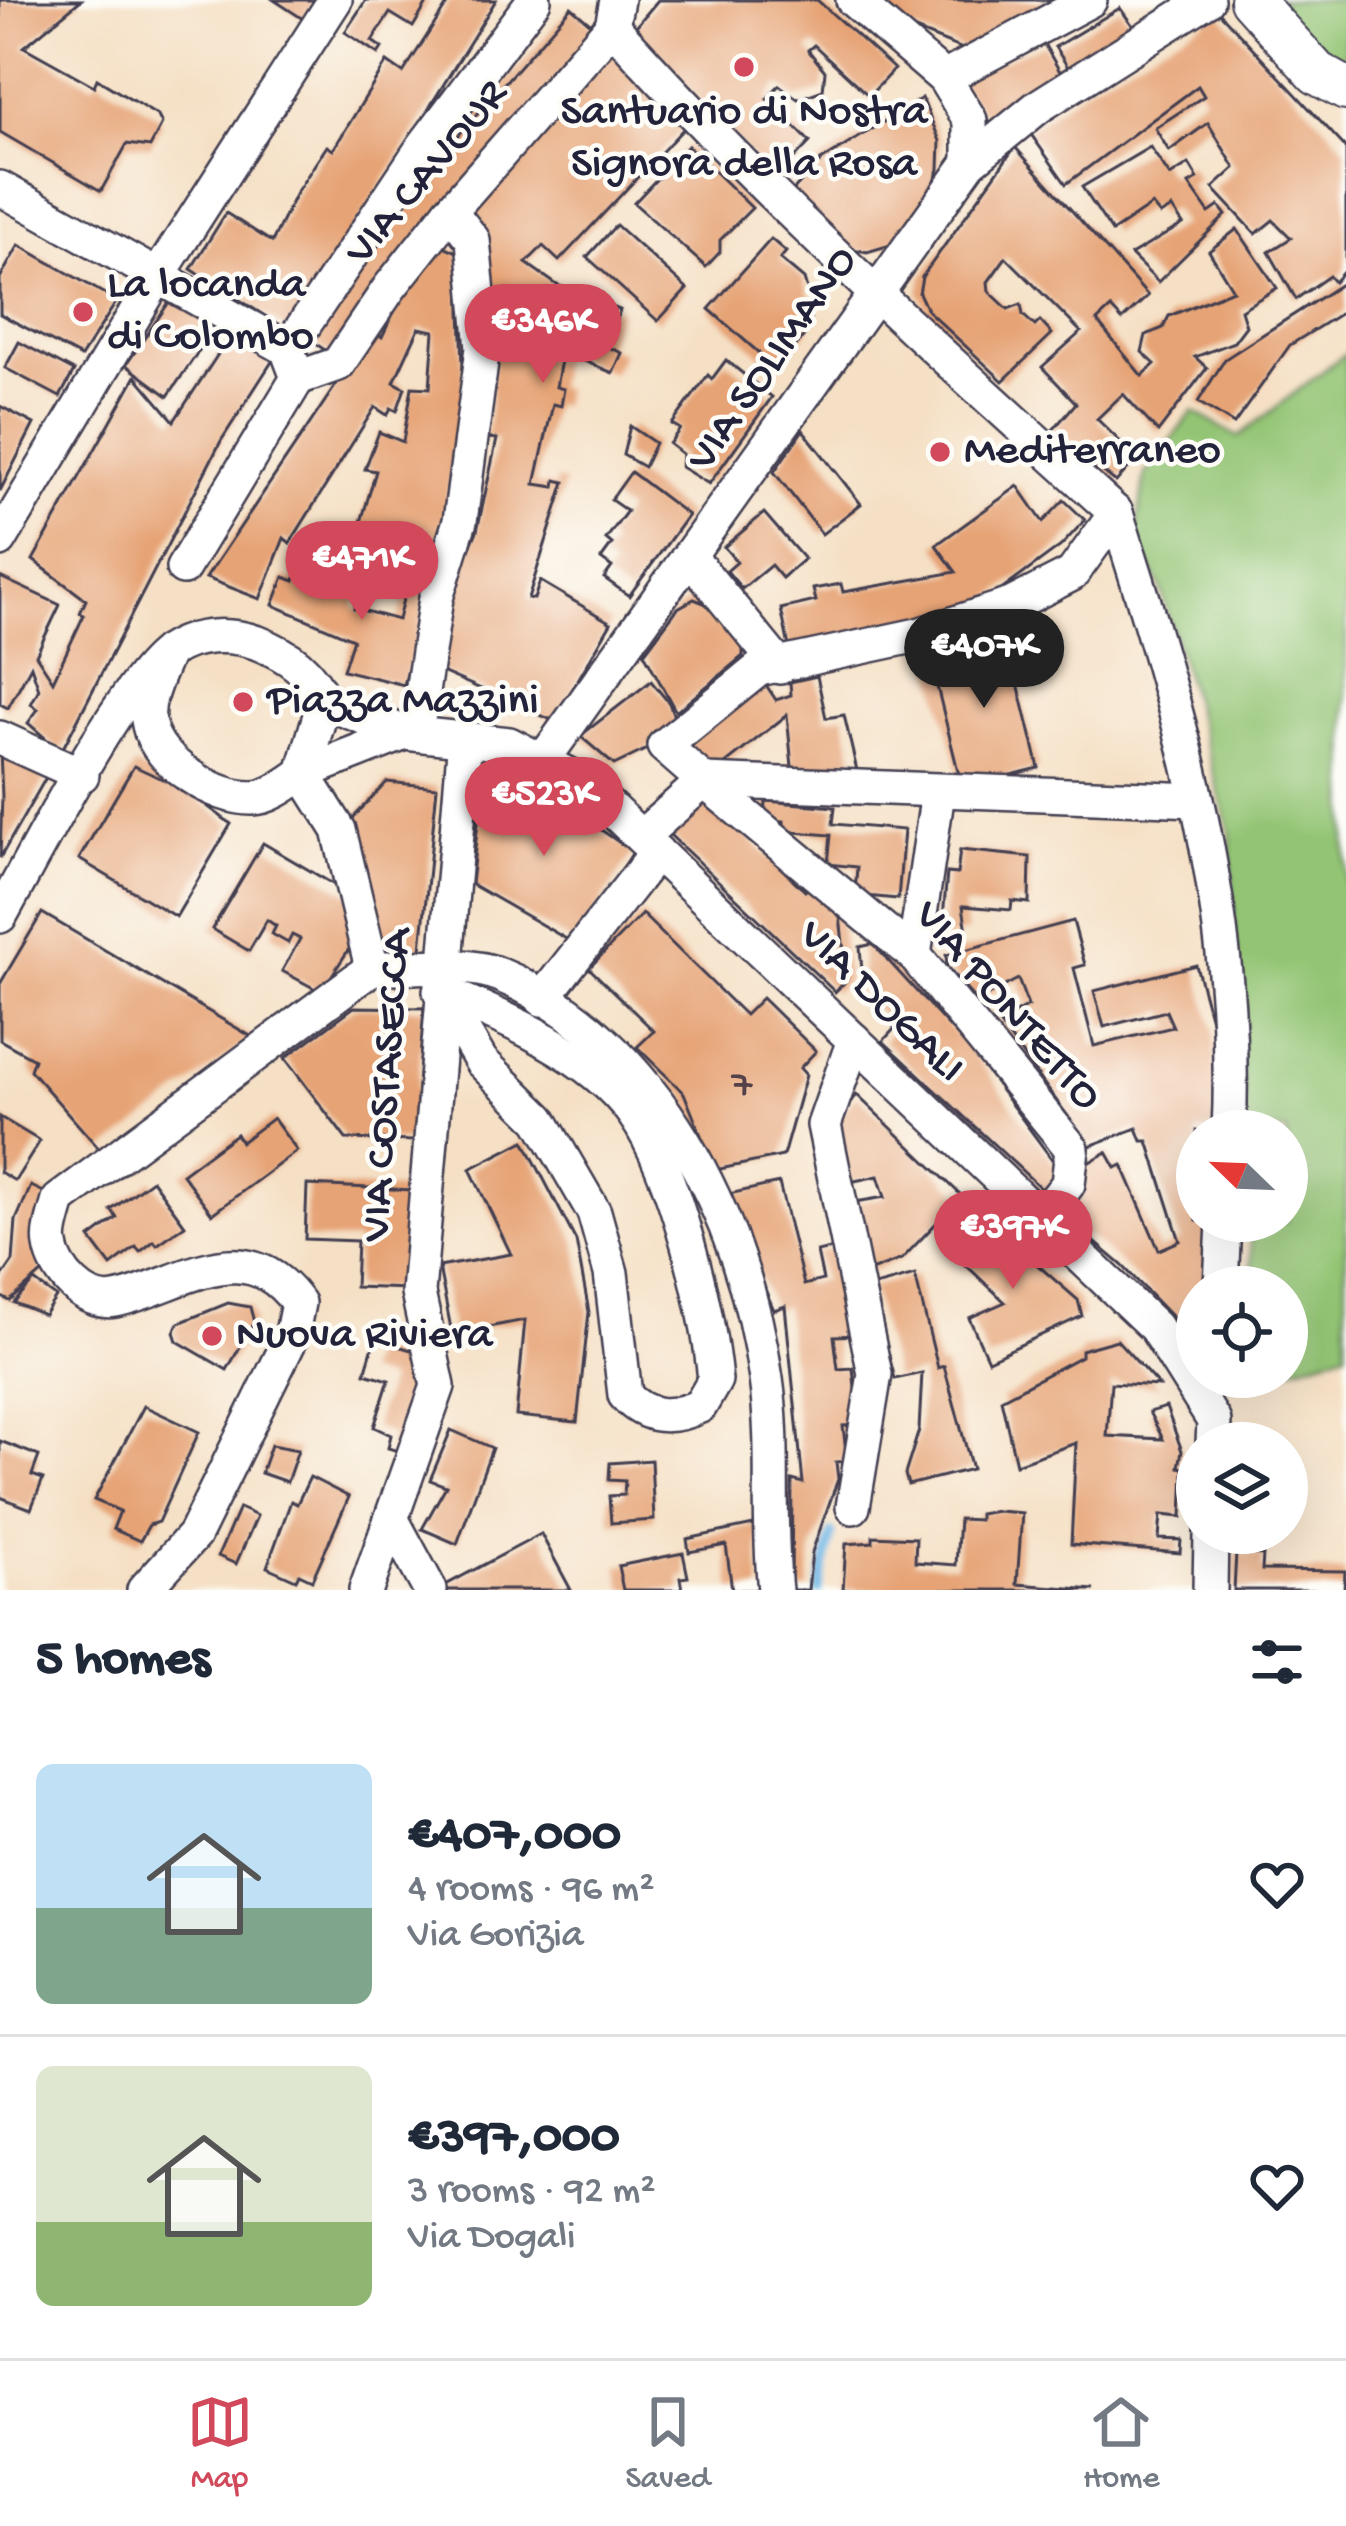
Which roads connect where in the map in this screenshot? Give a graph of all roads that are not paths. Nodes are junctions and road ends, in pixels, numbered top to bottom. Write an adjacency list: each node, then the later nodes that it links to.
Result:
1 (335, 0): 13 (street)
2 (534, 0): 15 (street)
3 (853, 0): 8 (street)
4 (1090, 0): 8 (street)
5 (1207, 0): 10 (street, VIA SOLIMANO)
6 (1251, 0): 9 (main road)
7 (616, 13): 12 (street, VIA CAVOUR); 14 (street)
8 (944, 79): 10 (street)
9 (1346, 89)
10 (970, 162): 14 (street, VIA SOLIMANO)
11 (0, 188): 13 (street)
12 (450, 211): 15 (street, VIA CAVOUR); 23 (street)
13 (159, 274): 15 (street); 17 (street)
14 (873, 294): 16 (street); 18 (street, VIA SOLIMANO)
15 (293, 363): 19 (street)
16 (1116, 513): 21 (street); 32 (street)
17 (0, 540)
18 (690, 557): 21 (street); 27 (street, VIA SOLIMANO)
19 (183, 568)
20 (167, 652): 22 (street); 26 (street); 28 (street)
21 (780, 667): 30 (street, VIA PONTETTO)
22 (324, 702): 23 (street, VIA DOGALI); 29 (street)
23 (410, 734): 25 (street, VIA DOGALI); 29 (street, VIA DOGALI)
24 (0, 738): 28 (street)
25 (465, 738): 27 (street, VIA DOGALI); 37 (street, VIA COSTASECCA)
26 (162, 750): 28 (street); 29 (street)
27 (544, 759): 33 (street, VIA DOGALI)
28 (87, 766): 34 (street)
29 (303, 773): 36 (street)
30 (704, 781): 31 (street); 33 (street); 35 (street, VIA PONTETTO)
31 (938, 792): 32 (street); 35 (street)
32 (1197, 800): 40 (street)
33 (649, 844): 38 (street); 39 (street, VIA DOGALI)
34 (0, 916)
35 (914, 955): 41 (street, VIA PONTETTO)
36 (372, 968): 37 (street); 47 (street)
37 (441, 980): 37 (street); 38 (street); 43 (street, VIA COSTASECCA)
38 (542, 999): 51 (street)
39 (854, 1040): 41 (street, VIA DOGALI); 44 (street)
40 (1230, 1110)
41 (1041, 1218): 42 (street, VIA DOGALI)
42 (1208, 1422)
43 (423, 1436): 45 (street, VIA COSTASECCA); 48 (street, VIA COSTASECCA)
44 (853, 1507)
45 (392, 1520): 49 (street, VIA COSTASECCA); 50 (street)
46 (1211, 1554): 52 (street)
47 (144, 1590)
48 (343, 1590)
49 (366, 1590)
50 (430, 1590)
51 (776, 1590)
52 (1210, 1590)

